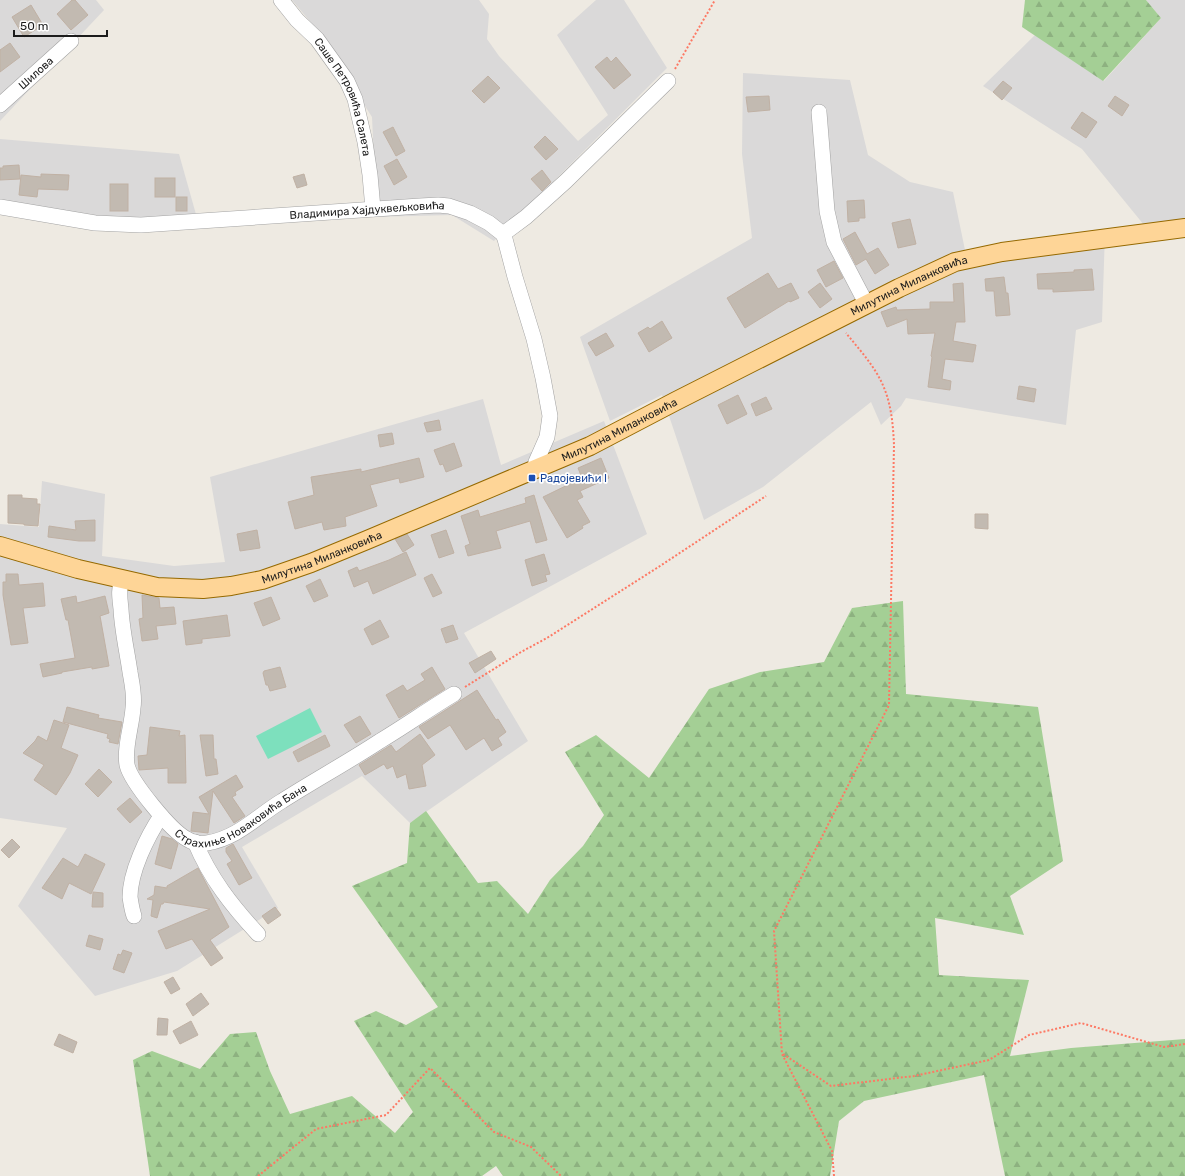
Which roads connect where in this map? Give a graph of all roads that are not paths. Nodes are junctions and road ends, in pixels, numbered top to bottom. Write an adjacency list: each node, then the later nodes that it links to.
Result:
1 (281, 0): 7 (street, Саше Петровића Салета)
2 (71, 41): 4 (street, Шилова)
3 (668, 81): 9 (street)
4 (0, 104)
5 (819, 112): 10 (street)
6 (0, 207): 7 (street, Владимира Хајдуквељковића)
7 (373, 209): 9 (street, Владимира Хајдуквељковића)
8 (1185, 228): 10 (main road, Милутина Миланковића)
9 (503, 234): 11 (street)
10 (867, 305): 11 (main road, Милутина Миланковића)
11 (534, 470): 13 (main road, Милутина Миланковића)
12 (0, 546): 13 (main road, Милутина Миланковића)
13 (122, 580): 15 (street, Страхиње Новаковића Бана)
14 (454, 694): 16 (street, Страхиње Новаковића Бана)
15 (161, 816): 16 (street, Страхиње Новаковића Бана); 17 (street)
16 (195, 842): 18 (street)
17 (134, 916)
18 (258, 934)

